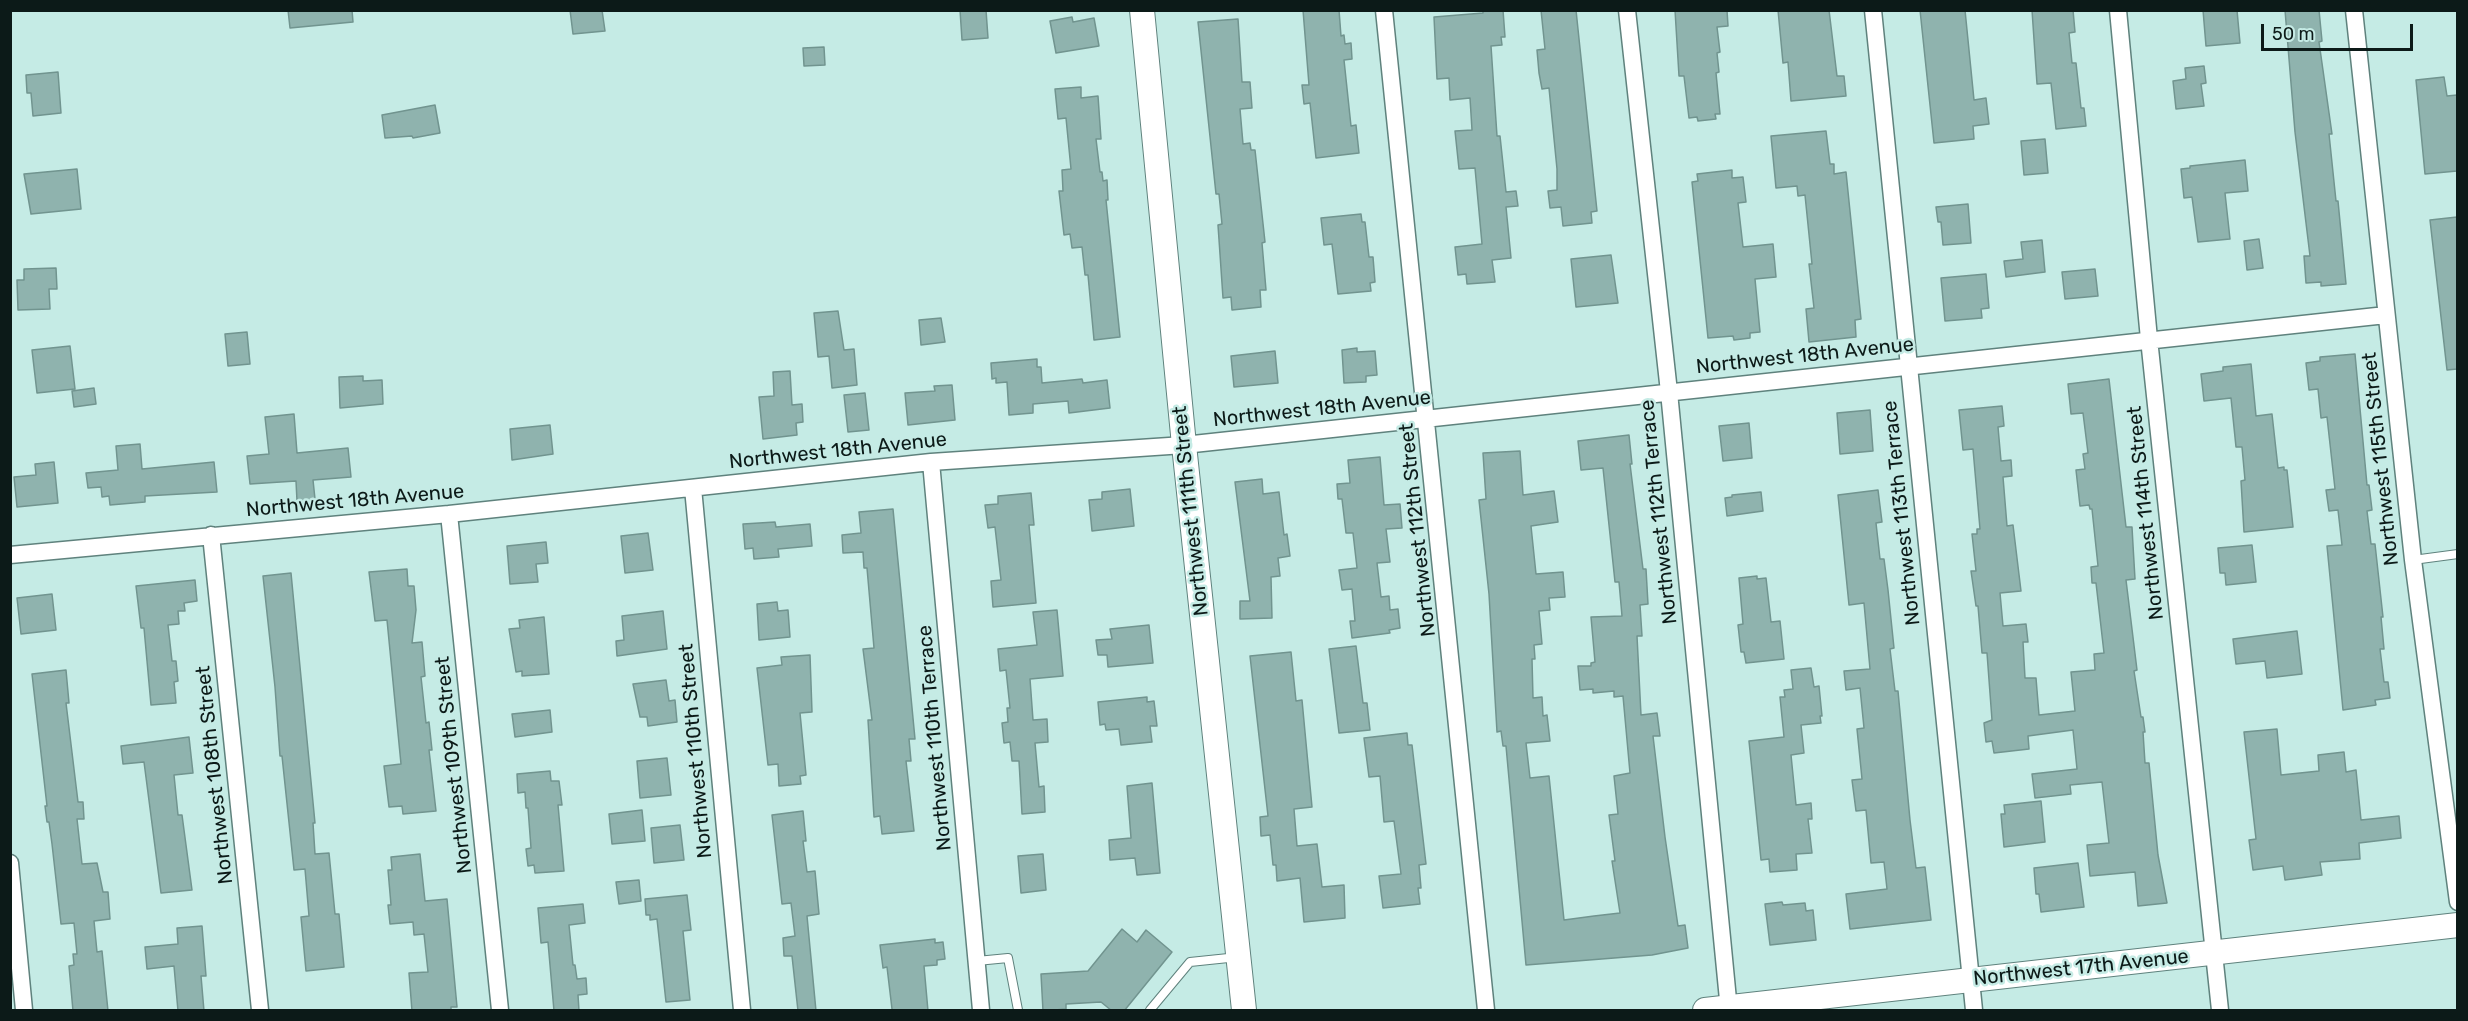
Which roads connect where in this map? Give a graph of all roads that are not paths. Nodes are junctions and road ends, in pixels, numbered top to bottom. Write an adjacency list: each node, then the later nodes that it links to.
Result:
1 (1143, 10): 12 (street, Northwest 111th Street)
2 (1384, 10): 11 (street, Northwest 112th Street)
3 (1627, 10): 10 (street, Northwest 112th Terrace)
4 (1873, 10): 9 (street, Northwest 113th Terrace)
5 (2118, 10): 8 (street, Northwest 114th Street)
6 (2354, 10): 7 (street, Northwest 115th Street)
7 (2386, 315): 8 (street, Northwest 18th Avenue); 19 (street, Northwest 115th Street)
8 (2149, 339): 9 (street, Northwest 18th Avenue); 23 (street, Northwest 114th Street)
9 (1908, 367): 10 (street, Northwest 18th Avenue); 26 (street, Northwest 113th Terrace)
10 (1669, 392): 11 (street, Northwest 18th Avenue); 27 (street, Northwest 112th Terrace)
11 (1428, 419): 12 (street, Northwest 18th Avenue); 36 (street, Northwest 112th Street)
12 (1184, 445): 13 (street, Northwest 18th Avenue); 24 (street, Northwest 111th Street)
13 (931, 462): 14 (street, Northwest 18th Avenue); 25 (street, Northwest 110th Terrace)
14 (693, 488): 15 (street, Northwest 18th Avenue); 31 (street, Northwest 110th Street)
15 (449, 514): 16 (street, Northwest 18th Avenue); 30 (street, Northwest 109th Street)
16 (211, 535): 18 (street, Northwest 18th Avenue); 29 (street, Northwest 108th Street)
17 (2457, 554): 19 (lane)
18 (10, 555)
19 (2413, 560): 21 (street, Northwest 115th Street)
20 (10, 863): 28 (street)
21 (2457, 902)
22 (2457, 925): 23 (street, Northwest 17th Avenue)
23 (2213, 953): 26 (street, Northwest 17th Avenue); 39 (street, Northwest 114th Street)
24 (1238, 957): 34 (lane); 35 (street, Northwest 111th Street)
25 (977, 961): 32 (street, Northwest 110th Terrace); 33 (lane)
26 (1971, 980): 27 (street, Northwest 17th Avenue); 38 (street, Northwest 113th Terrace)
27 (1728, 1009): 37 (street, Northwest 17th Avenue)
28 (24, 1011)
29 (260, 1011)
30 (500, 1011)
31 (742, 1011)
32 (981, 1011)
33 (1018, 1011)
34 (1150, 1011)
35 (1244, 1011)
36 (1486, 1011)
37 (1704, 1011)
38 (1974, 1011)
39 (2220, 1011)

